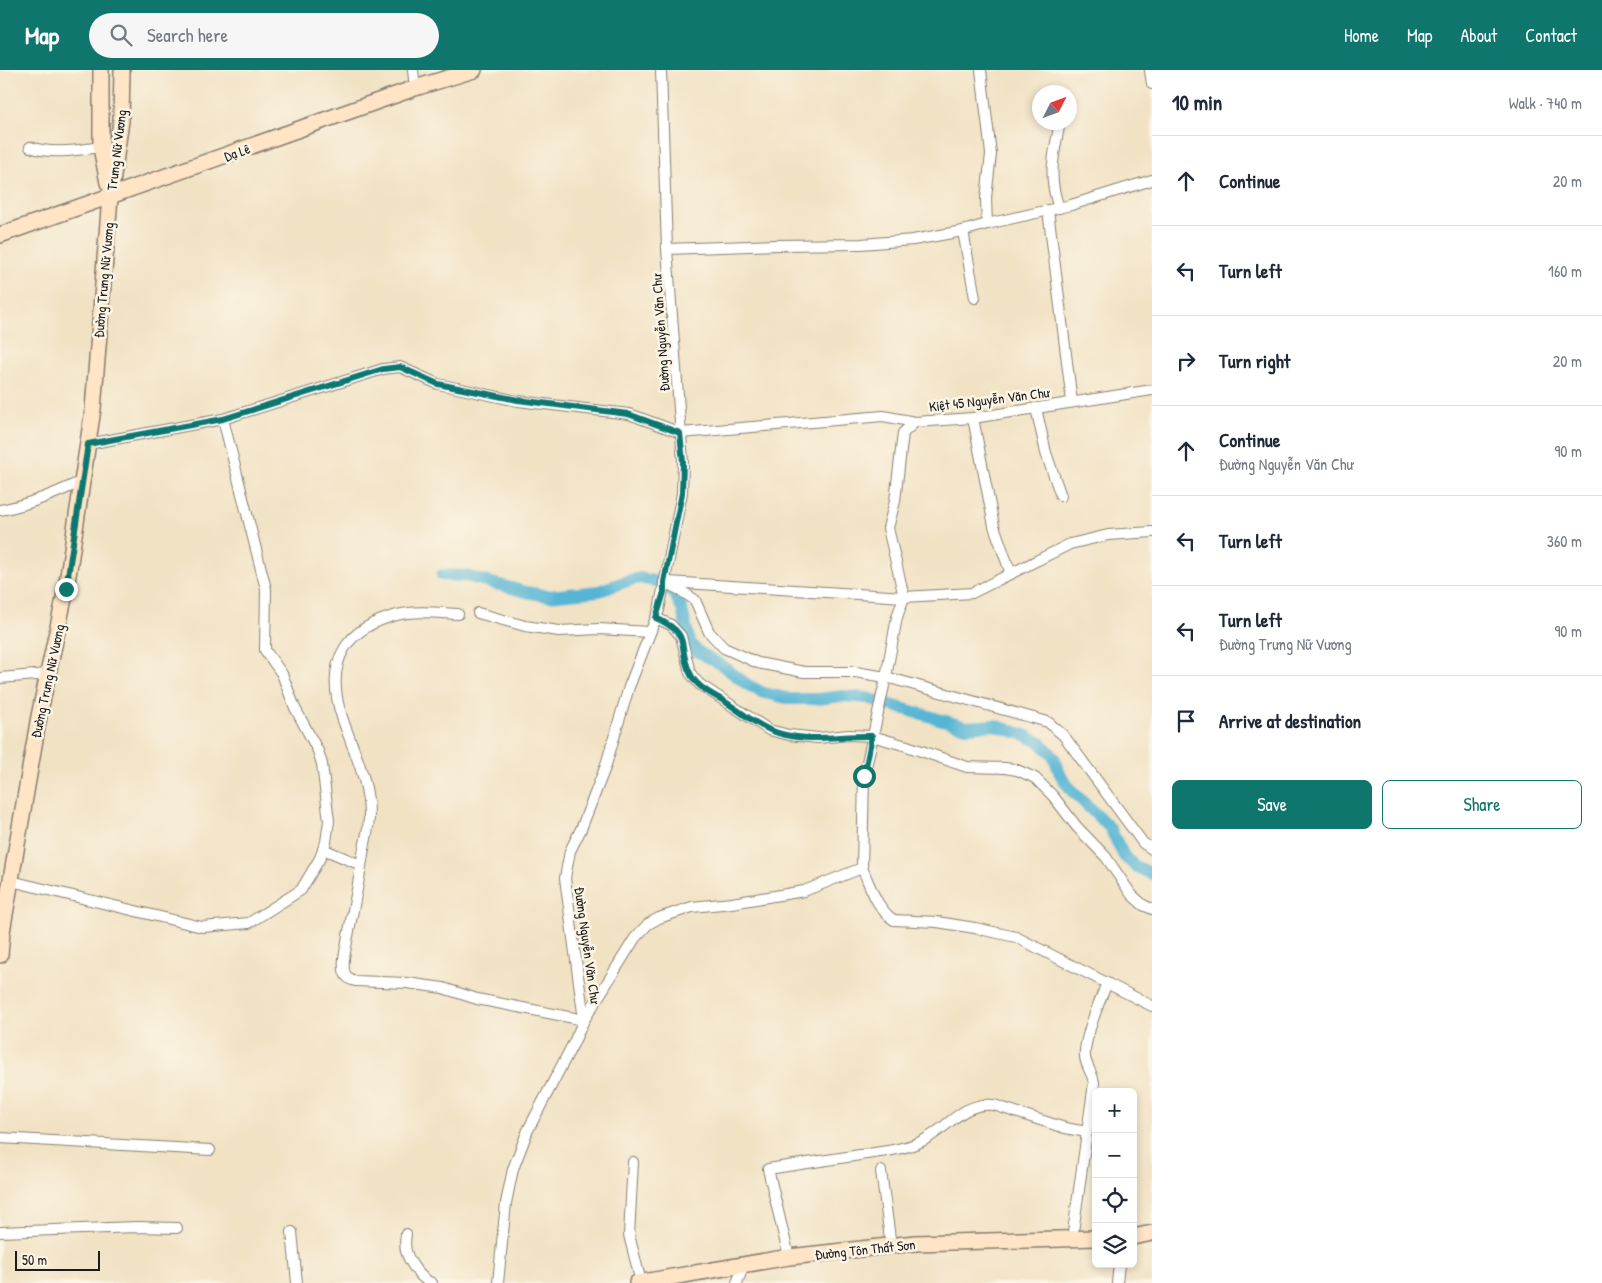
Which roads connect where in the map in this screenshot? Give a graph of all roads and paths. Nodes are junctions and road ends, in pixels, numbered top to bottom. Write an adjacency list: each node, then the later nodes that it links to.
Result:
1 (101, 70): 11 (street, Trưng Nữ Vương)
2 (122, 70): 14 (street, Trưng Nữ Vương)
3 (413, 70): 9 (street)
4 (474, 70): 9 (street, Dạ Lê)
5 (661, 70): 19 (street, Đường Nguyễn Văn Chư)
6 (980, 70): 16 (street)
7 (1150, 70): 8 (street)
8 (1152, 84)
9 (416, 88): 14 (street, Dạ Lê)
10 (1059, 130): 15 (street)
11 (101, 146): 12 (street); 14 (street, Trưng Nữ Vương)
12 (30, 147)
13 (1152, 180): 15 (street)
14 (110, 197): 18 (street, Dạ Lê); 28 (street, Đường Trưng Nữ Vương)
15 (1053, 209): 16 (street); 22 (street)
16 (987, 224): 17 (street)
17 (963, 231): 19 (street); 20 (street)
18 (0, 235)
19 (667, 249): 27 (street, Đường Nguyễn Văn Chư)
20 (975, 298)
21 (1152, 390): 22 (street, Kiệt 45 Nguyễn Văn Chư)
22 (1072, 402): 23 (street, Kiệt 45 Nguyễn Văn Chư)
23 (1036, 408): 24 (street, Kiệt 45 Nguyễn Văn Chư); 30 (street)
24 (973, 418): 26 (street, Kiệt 45 Nguyễn Văn Chư); 33 (street)
25 (223, 419): 27 (street); 28 (street); 45 (street)
26 (915, 422): 27 (street, Kiệt 45 Nguyễn Văn Chư); 35 (street)
27 (680, 433): 34 (street, Đường Nguyễn Văn Chư)
28 (88, 444): 29 (street, Đường Trưng Nữ Vương)
29 (82, 481): 31 (street); 40 (street, Đường Trưng Nữ Vương)
30 (1061, 496)
31 (0, 510)
32 (1152, 532): 33 (street)
33 (1011, 574): 35 (street)
34 (664, 587): 35 (street); 38 (street, Đường Nguyễn Văn Chư); 42 (street)
35 (904, 596): 42 (street)
36 (458, 614): 46 (street)
37 (478, 614): 39 (street)
38 (658, 614): 39 (street, Đường Nguyễn Văn Chư); 43 (street)
39 (650, 632): 53 (street, Đường Nguyễn Văn Chư)
40 (48, 674): 41 (street); 48 (street, Đường Trưng Nữ Vương)
41 (0, 678)
42 (886, 678): 43 (street); 44 (street)
43 (872, 736): 47 (street); 49 (street)
44 (1152, 849)
45 (328, 851): 46 (street); 48 (street)
46 (357, 863): 53 (street)
47 (862, 868): 51 (street); 53 (street)
48 (11, 881): 50 (street, Đường Trưng Nữ Vương)
49 (1152, 909)
50 (0, 952)
51 (1107, 983): 52 (street); 54 (street)
52 (1152, 1006)
53 (584, 1020): 73 (street, Đường Nguyễn Văn Chư)
54 (1087, 1132): 66 (street); 68 (street)
55 (0, 1138): 56 (street)
56 (210, 1150)
57 (633, 1162): 74 (street)
58 (881, 1172): 67 (street)
59 (177, 1228): 60 (street)
60 (0, 1232)
61 (292, 1232): 71 (street)
62 (1152, 1233): 64 (street)
63 (406, 1234): 72 (street)
64 (1137, 1236)
65 (1092, 1238): 66 (street, Đường Tôn Thất Sơn)
66 (1072, 1239): 67 (street, Đường Tôn Thất Sơn)
67 (891, 1246): 68 (street, Đường Tôn Thất Sơn)
68 (789, 1257): 69 (street, Đường Tôn Thất Sơn)
69 (744, 1264): 74 (street, Đường Tôn Thất Sơn); 75 (street)
70 (1119, 1268): 76 (street)
71 (297, 1283)
72 (432, 1283)
73 (498, 1283)
74 (639, 1283)
75 (737, 1283)
76 (1118, 1283)

